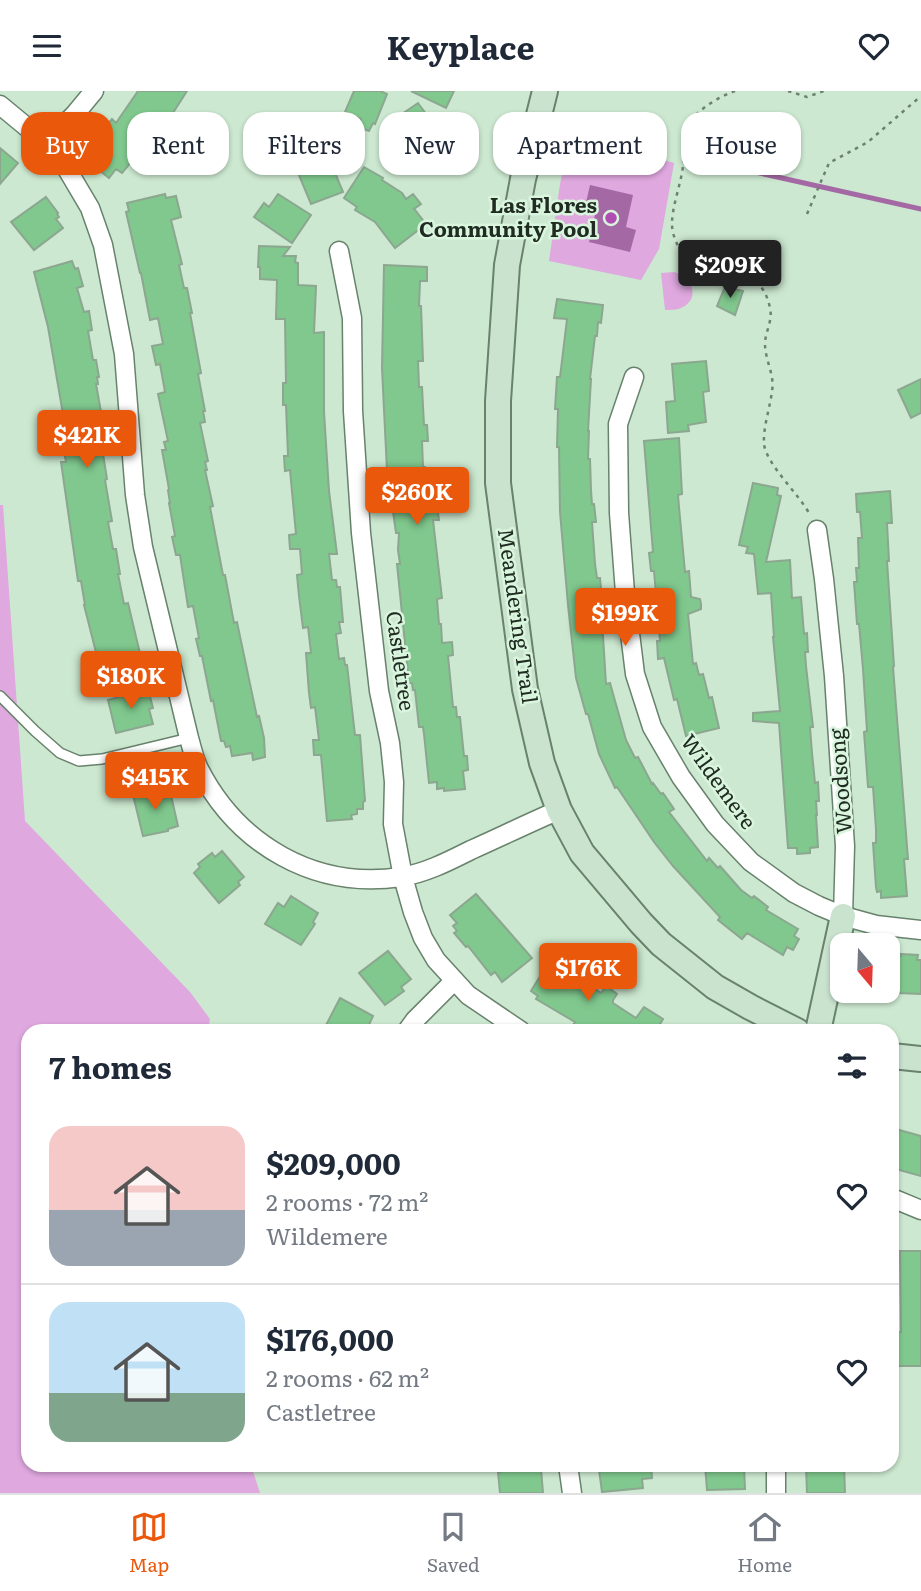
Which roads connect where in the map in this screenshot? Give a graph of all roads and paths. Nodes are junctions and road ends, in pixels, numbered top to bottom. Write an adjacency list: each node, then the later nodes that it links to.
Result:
1 (94, 91): 8 (street)
2 (545, 91): 17 (street, Meandering Trail)
3 (734, 91): 14 (path)
4 (789, 91): 5 (path)
5 (824, 91)
6 (921, 96): 11 (path)
7 (0, 105): 9 (street)
8 (77, 112)
9 (21, 122)
10 (70, 175): 16 (street)
11 (807, 214)
12 (339, 251): 18 (street, Castletree)
13 (634, 377): 19 (street, Wildemere)
14 (817, 530): 19 (street, Woodsong)
15 (0, 697): 16 (lane)
16 (189, 738): 18 (street)
17 (559, 810): 18 (street); 24 (street, Meandering Trail)
18 (403, 877): 21 (street, Castletree)
19 (843, 916): 20 (street, Wildemere); 25 (street, Woodsong)
20 (921, 930)
21 (454, 981): 22 (street); 23 (street, Castletree)
22 (412, 1024)
23 (511, 1024)
24 (783, 1024)
25 (820, 1024)
26 (899, 1057): 27 (street)
27 (921, 1059)
28 (899, 1201): 29 (street)
29 (921, 1209)
30 (569, 1472): 32 (street)
31 (776, 1472): 33 (street)
32 (572, 1493)
33 (776, 1493)

